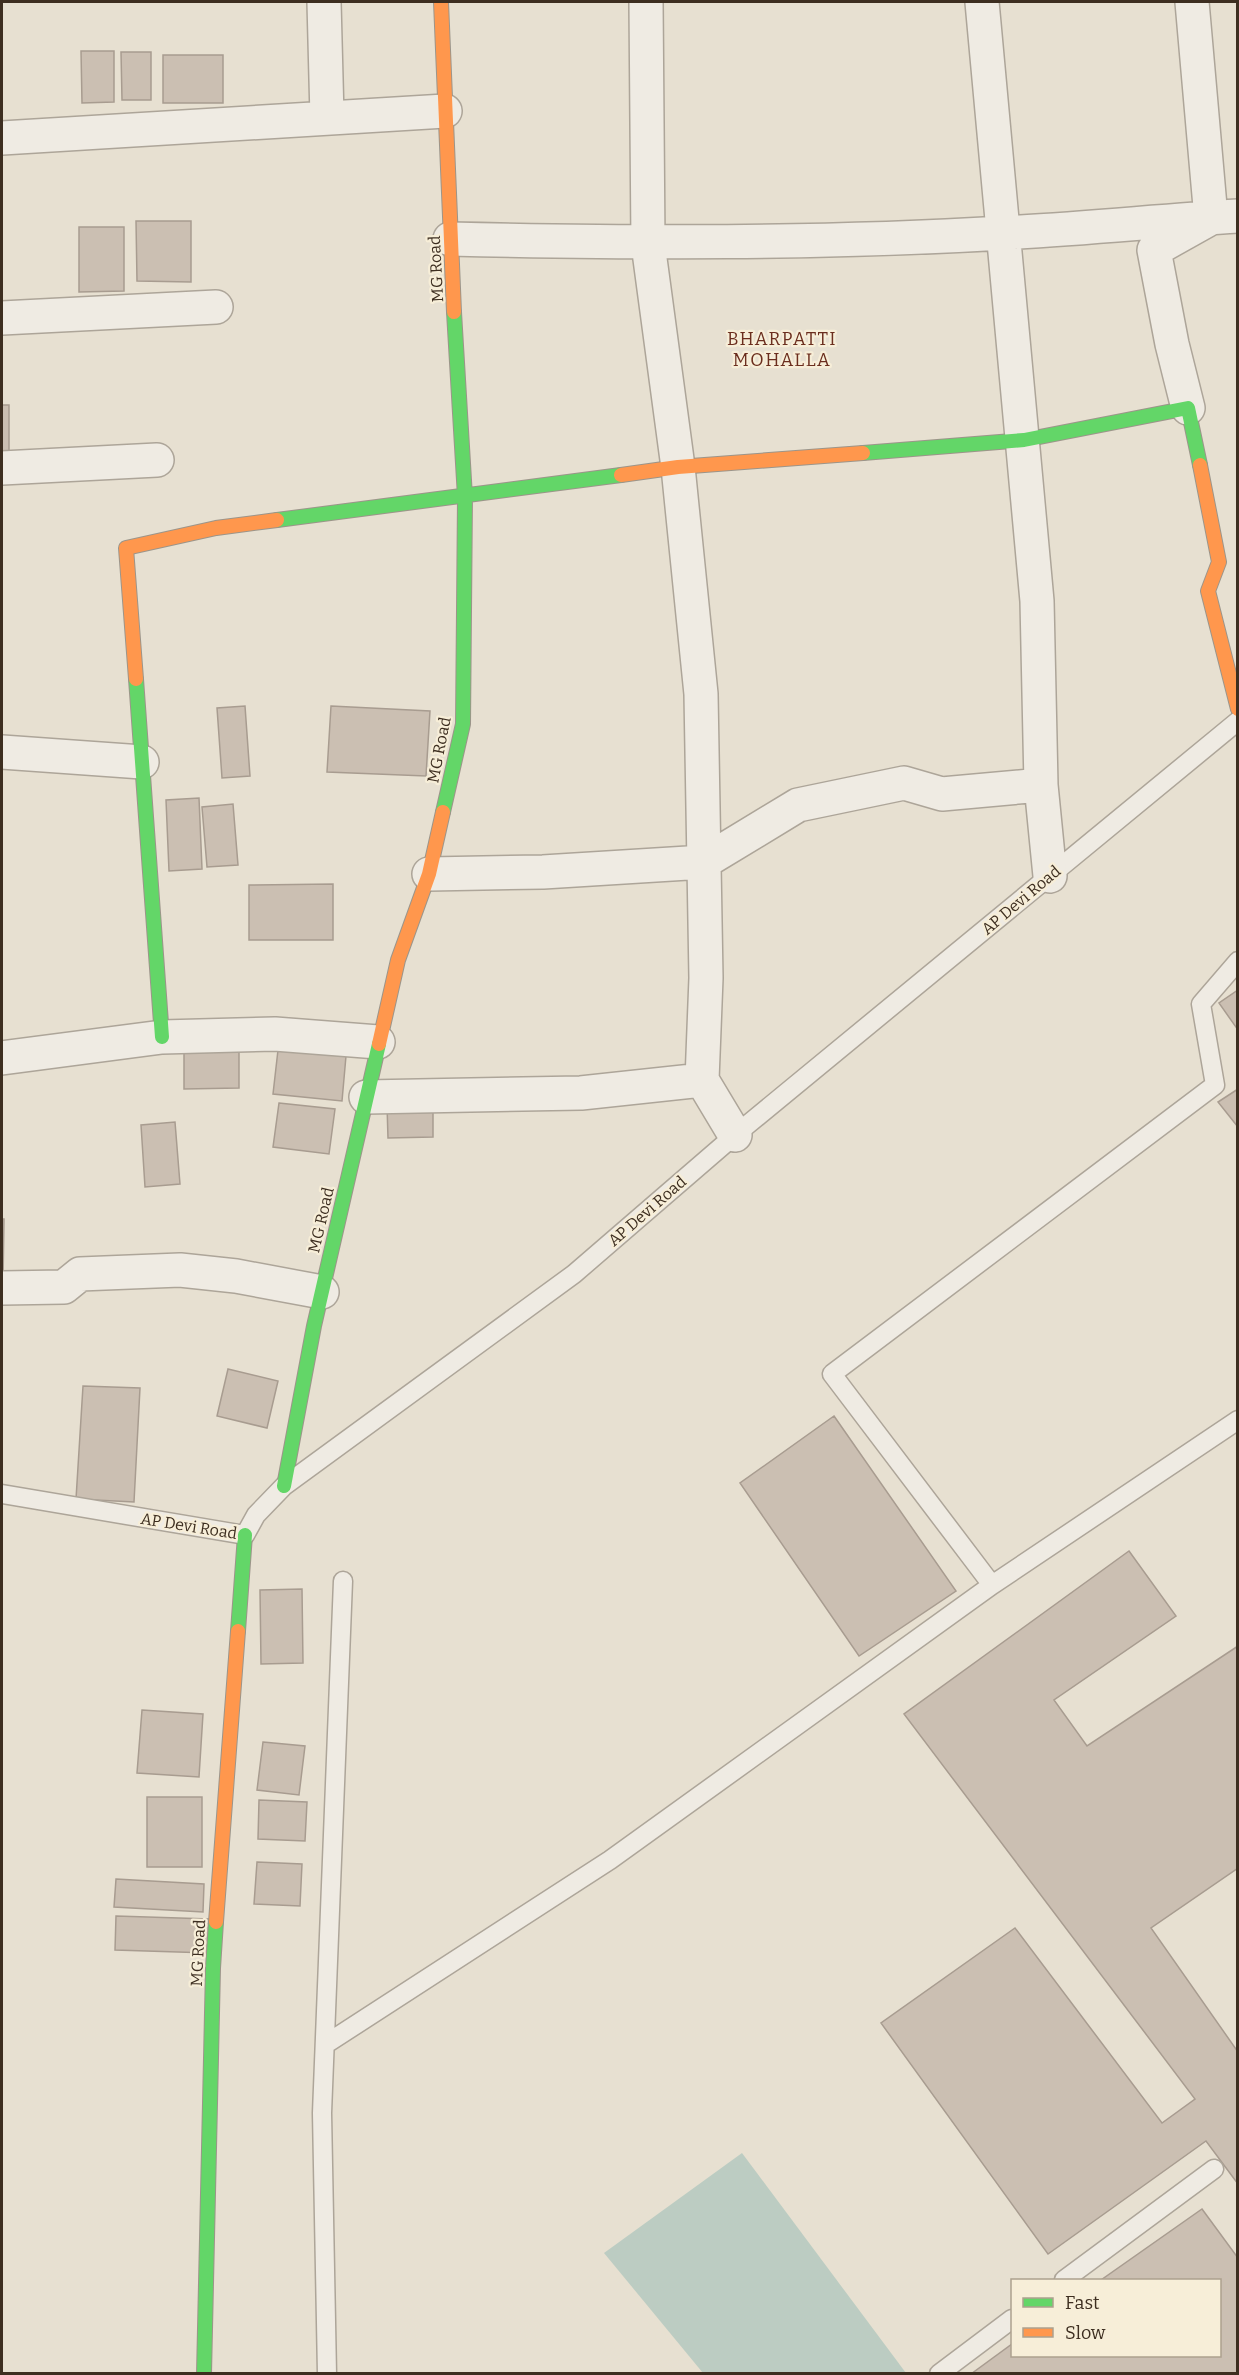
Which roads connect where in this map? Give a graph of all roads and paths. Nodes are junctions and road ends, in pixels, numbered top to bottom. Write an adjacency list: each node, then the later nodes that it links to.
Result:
1 (324, 2): 7 (street)
2 (441, 2): 6 (street, MG Road)
3 (646, 2): 12 (street)
4 (982, 2): 10 (street)
5 (1192, 2): 9 (street)
6 (445, 111): 7 (street); 11 (street, MG Road)
7 (327, 117): 8 (street)
8 (2, 138)
9 (1224, 217): 10 (street); 15 (street)
10 (1002, 233): 12 (street); 16 (street)
11 (450, 238): 12 (street); 20 (street, MG Road)
12 (648, 243): 18 (street)
13 (216, 307): 14 (street)
14 (2, 318)
15 (1188, 408): 16 (street); 21 (street)
16 (1023, 440): 18 (street); 25 (street)
17 (157, 460): 19 (street)
18 (678, 467): 20 (street); 26 (street)
19 (2, 468)
20 (465, 497): 24 (street); 27 (street, MG Road)
21 (1238, 709)
22 (1238, 722): 28 (lane, AP Devi Road)
23 (2, 752): 24 (street)
24 (142, 762): 30 (street)
25 (1041, 785): 26 (street); 28 (street)
26 (704, 862): 27 (street); 33 (street)
27 (429, 874): 31 (street, MG Road)
28 (1050, 876): 35 (lane, AP Devi Road)
29 (1238, 961): 43 (lane)
30 (162, 1037): 31 (street); 32 (street)
31 (378, 1042): 34 (street, MG Road)
32 (2, 1058)
33 (702, 1080): 34 (street); 35 (street)
34 (366, 1096): 37 (street, MG Road)
35 (735, 1135): 39 (lane, AP Devi Road)
36 (2, 1288): 37 (street)
37 (322, 1292): 39 (street, MG Road)
38 (1238, 1420): 43 (lane)
39 (284, 1486): 41 (lane, AP Devi Road)
40 (2, 1494): 41 (lane, AP Devi Road)
41 (244, 1535): 48 (street, MG Road)
42 (343, 1581): 44 (lane)
43 (992, 1585): 44 (lane)
44 (326, 2044): 49 (lane)
45 (1214, 2169): 46 (lane)
46 (1065, 2279)
47 (1011, 2320): 50 (lane)
48 (204, 2373)
49 (327, 2373)
50 (939, 2373)

